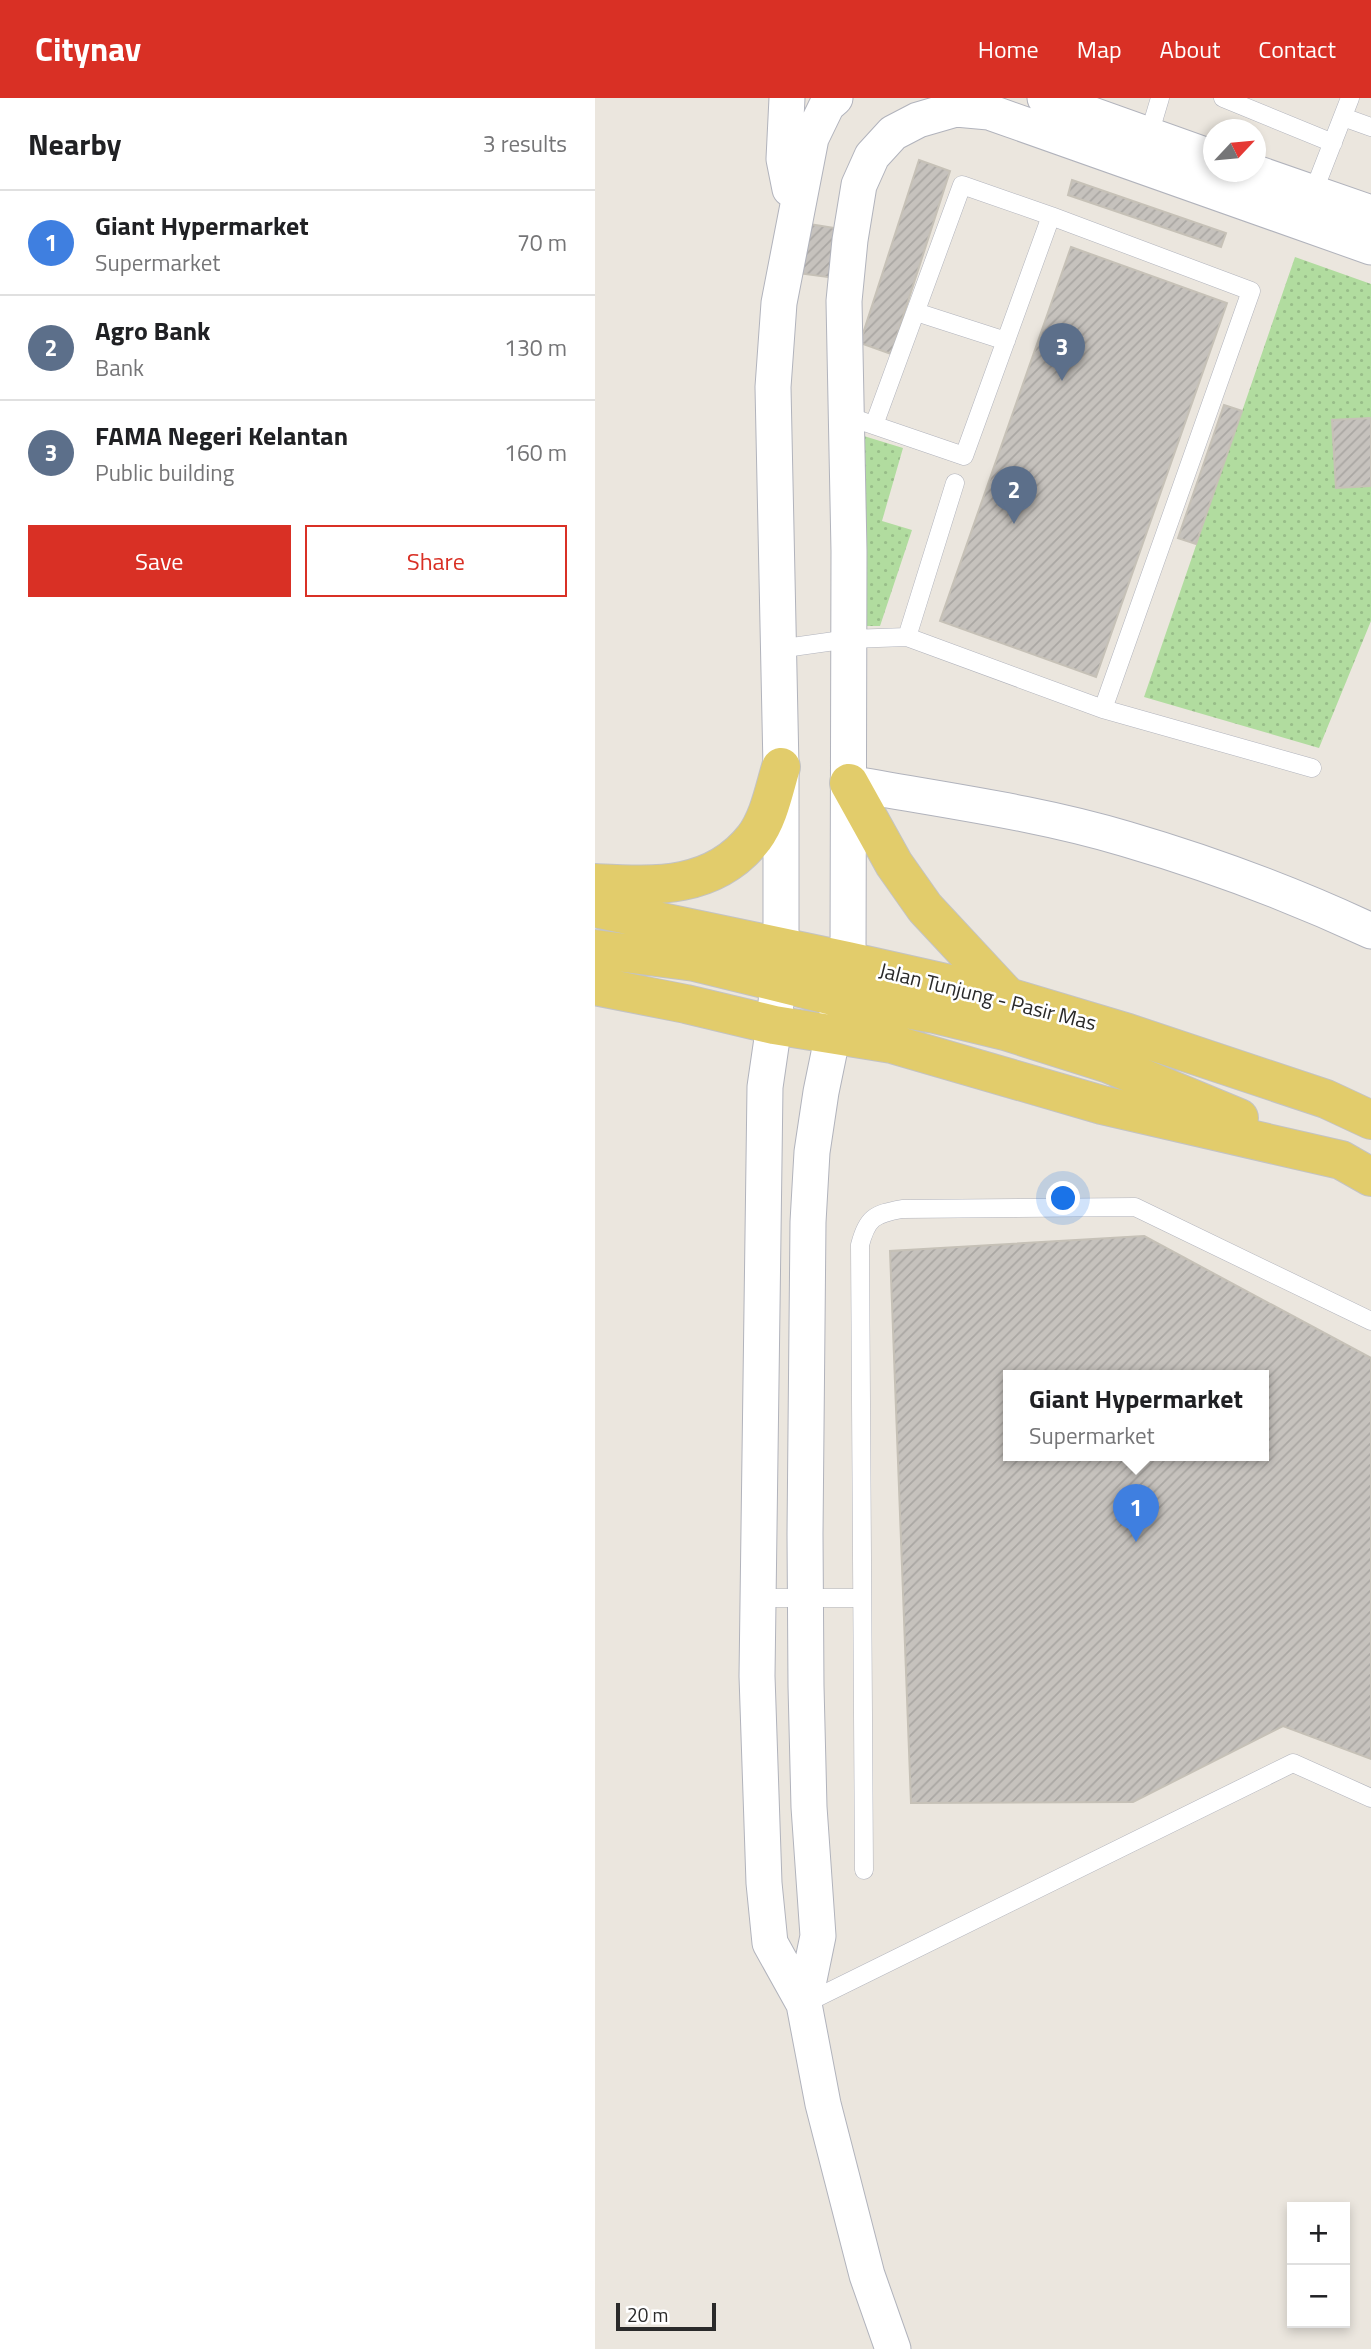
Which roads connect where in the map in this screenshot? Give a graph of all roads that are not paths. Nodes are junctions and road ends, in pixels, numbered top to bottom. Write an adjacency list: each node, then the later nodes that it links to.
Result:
1 (787, 98): 15 (street)
2 (835, 98): 15 (street)
3 (1045, 98): 9 (street)
4 (1160, 98): 9 (lane)
5 (1223, 98): 10 (lane)
6 (1350, 98): 7 (lane)
7 (1343, 117): 8 (lane); 10 (lane)
8 (1371, 127)
9 (1149, 135): 11 (street)
10 (1333, 143): 13 (lane)
11 (1203, 154)
12 (1266, 177): 13 (street)
13 (1313, 193): 14 (street)
14 (1371, 213)
15 (795, 216): 24 (street)
16 (1051, 216): 18 (lane); 19 (lane); 25 (lane)
17 (1371, 247): 20 (street)
18 (916, 312): 19 (lane); 20 (lane)
19 (1006, 341): 20 (lane)
20 (861, 421): 23 (street)
21 (955, 484): 22 (lane)
22 (907, 637): 23 (lane); 25 (lane)
23 (849, 639): 24 (lane); 28 (street)
24 (778, 649): 26 (street)
25 (1103, 709): 27 (lane)
26 (781, 767): 29 (main road); 34 (street)
27 (1311, 768)
28 (849, 783): 31 (street); 33 (street); 36 (main road)
29 (595, 883)
30 (595, 908): 34 (main road, Jalan Tunjung - Pasir Mas)
31 (1371, 931)
32 (595, 949): 34 (main road)
33 (848, 961): 34 (main road, Jalan Tunjung - Pasir Mas); 36 (main road, Jalan Tunjung - Pasir Mas); 37 (street)
34 (780, 965): 37 (main road); 38 (street)
35 (595, 986): 38 (main road)
36 (1008, 997): 40 (main road, Jalan Tunjung - Pasir Mas)
37 (841, 998): 39 (street); 41 (main road)
38 (774, 1025): 39 (main road); 43 (street)
39 (834, 1036): 41 (main road); 44 (street)
40 (1371, 1119)
41 (1356, 1169)
42 (1371, 1321): 45 (lane)
43 (757, 1598): 44 (lane); 48 (street)
44 (805, 1598): 45 (lane); 48 (street)
45 (862, 1598): 47 (lane)
46 (1371, 1798): 48 (lane)
47 (864, 1870)
48 (804, 2004): 49 (street)
49 (893, 2349)

